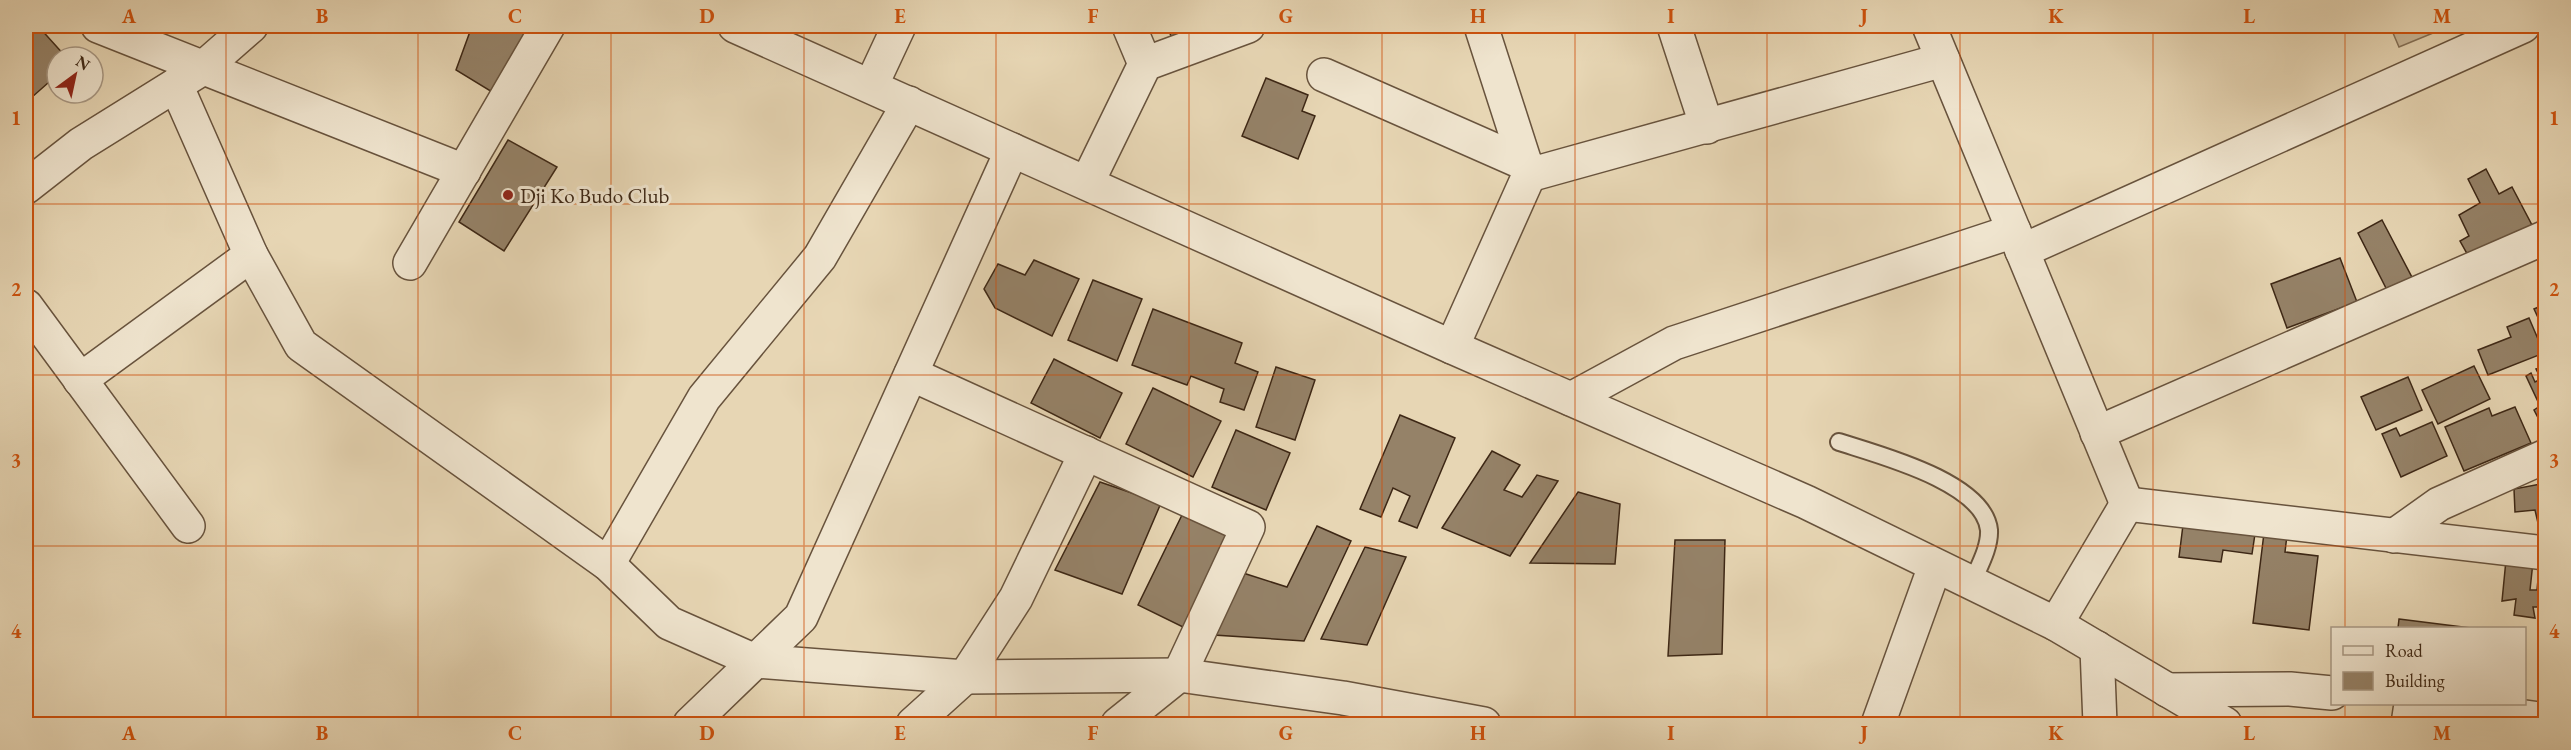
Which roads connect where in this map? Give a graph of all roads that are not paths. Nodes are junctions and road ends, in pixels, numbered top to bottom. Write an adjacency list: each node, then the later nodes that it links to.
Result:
1 (98, 26): 15 (street)
2 (251, 26): 15 (street)
3 (548, 26): 21 (street)
4 (735, 26): 16 (street)
5 (899, 26): 16 (street)
6 (1130, 26): 13 (street)
7 (1248, 26): 13 (street)
8 (1481, 26): 20 (street)
9 (1674, 26): 18 (street)
10 (1929, 26): 12 (street)
11 (2523, 26): 25 (street)
12 (1943, 60): 18 (street); 25 (street)
13 (1145, 64): 22 (street)
14 (1324, 75): 20 (street)
15 (189, 76): 21 (street); 23 (street); 26 (street)
16 (871, 86): 17 (street)
17 (909, 103): 19 (street); 41 (street)
18 (1707, 126): 20 (street)
19 (1012, 150): 22 (street); 30 (street)
20 (1527, 170): 29 (street)
21 (464, 171): 27 (street)
22 (1088, 183): 29 (street)
23 (26, 187)
24 (2546, 237): 33 (street)
25 (2018, 241): 32 (street); 33 (street)
26 (250, 255): 31 (street); 41 (street)
27 (410, 263)
28 (26, 306): 31 (street)
29 (1452, 346): 32 (street)
30 (911, 374): 35 (street); 46 (street)
31 (80, 380): 38 (street)
32 (1571, 399): 42 (street)
33 (2097, 433): 37 (street)
34 (1839, 442): 43 (lane)
35 (1086, 453): 47 (street); 48 (street)
36 (2546, 456): 39 (street)
37 (2127, 504): 39 (street); 44 (street)
38 (188, 526)
39 (2394, 536): 40 (street)
40 (2546, 553)
41 (608, 564): 46 (street)
42 (1935, 566): 43 (street); 58 (street)
43 (1972, 584): 44 (street)
44 (2056, 624): 45 (street)
45 (2097, 648): 49 (street); 59 (street)
46 (755, 661): 48 (street); 54 (street)
47 (1179, 675): 48 (street); 56 (street); 57 (street)
48 (965, 676): 55 (street)
49 (2167, 690): 50 (street); 60 (street)
50 (2331, 693)
51 (2411, 705): 61 (street)
52 (2439, 705): 53 (street)
53 (2546, 720)
54 (690, 724)
55 (913, 724)
56 (1118, 724)
57 (1484, 724)
58 (1878, 724)
59 (2100, 724)
60 (2220, 724)
61 (2408, 724)

